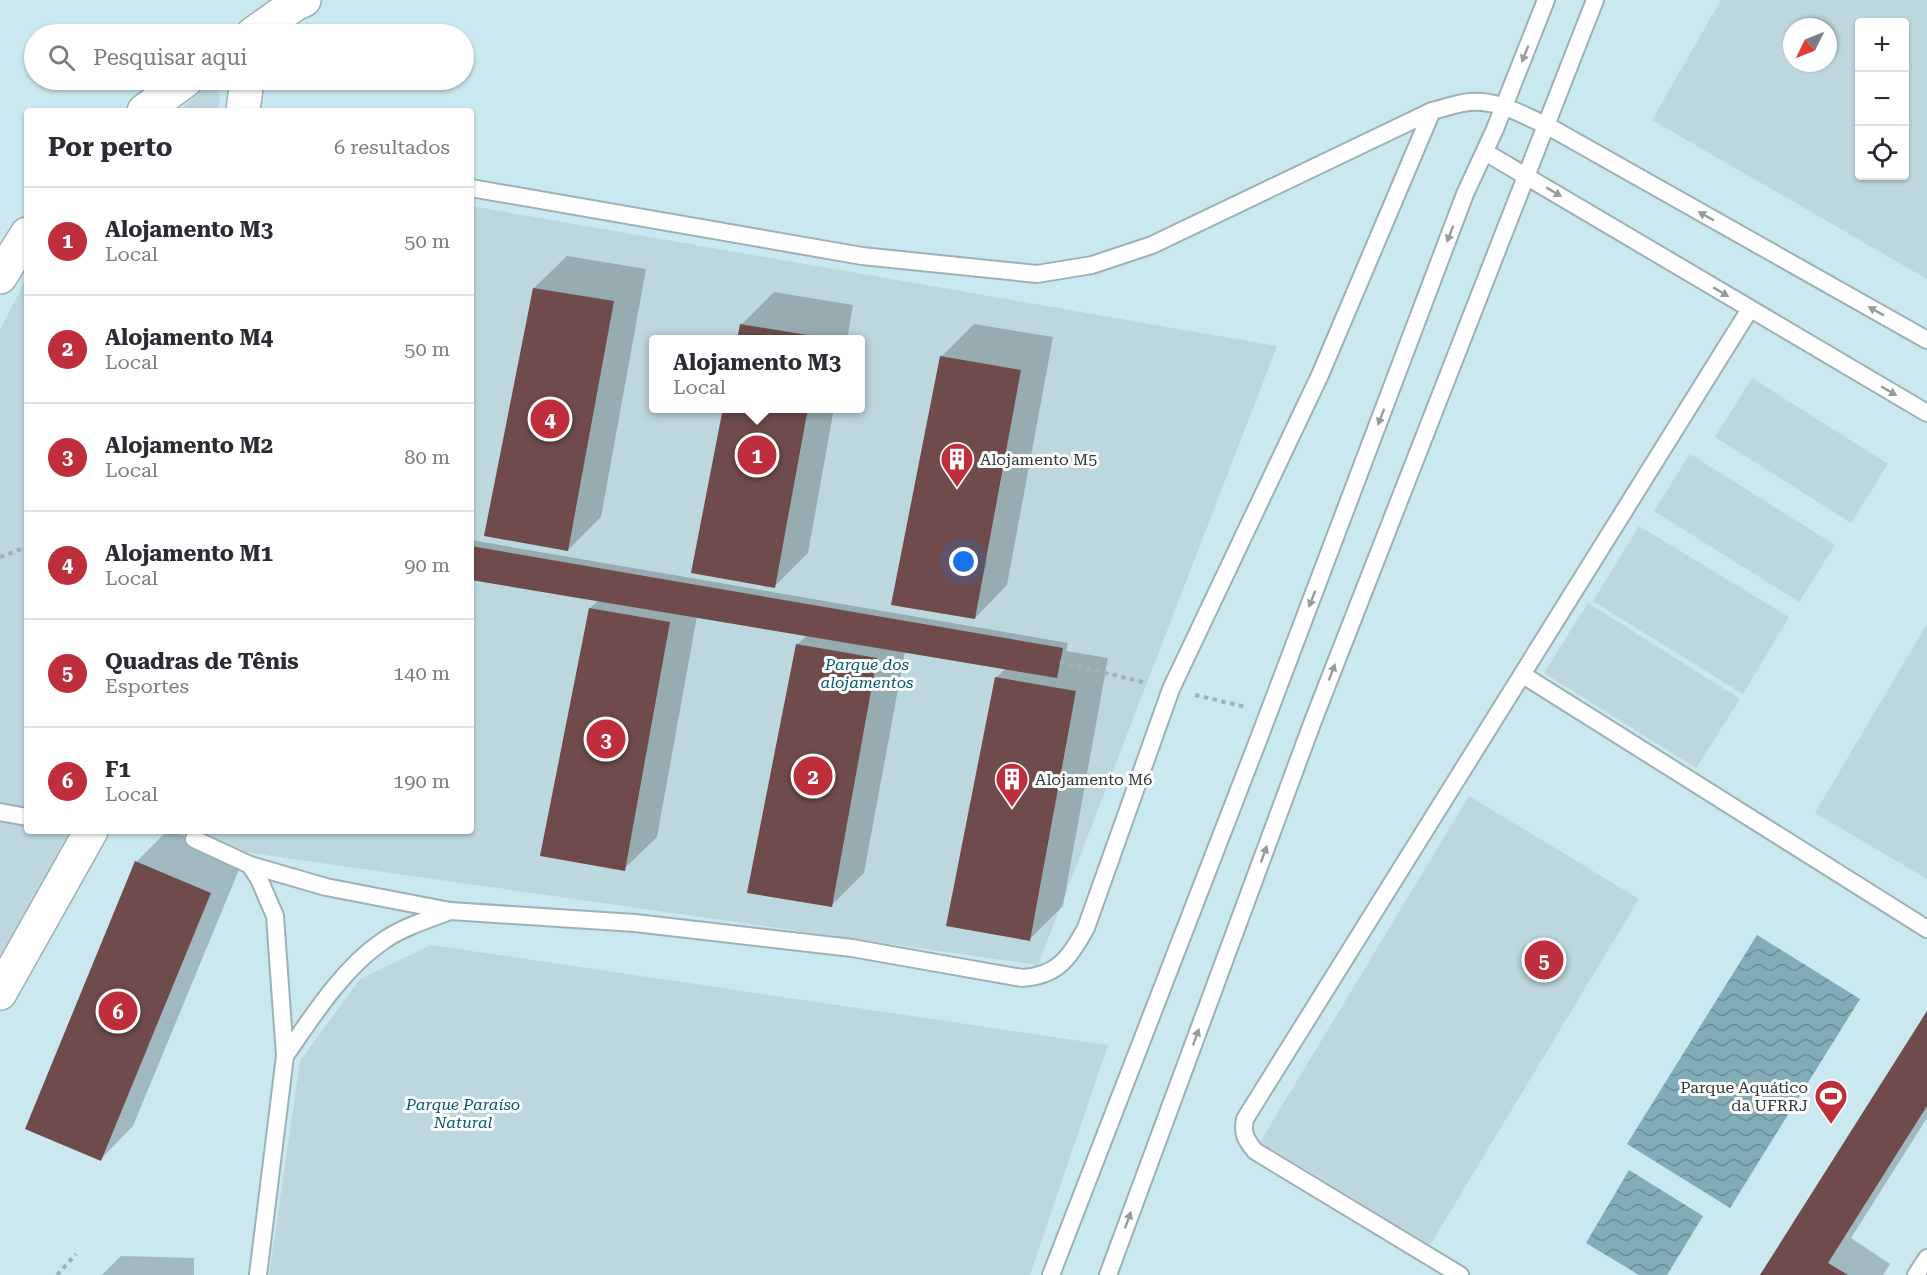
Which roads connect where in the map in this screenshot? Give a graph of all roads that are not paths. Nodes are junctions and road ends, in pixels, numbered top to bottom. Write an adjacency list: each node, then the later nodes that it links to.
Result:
1 (304, 0): 4 (street)
2 (1546, 0): 7 (lane, one-way to 7)
3 (1595, 0): 11 (lane)
4 (267, 24)
5 (172, 90): 8 (street)
6 (246, 90): 9 (street)
7 (1504, 106): 10 (lane); 11 (lane); 12 (lane)
8 (148, 108)
9 (243, 108)
10 (1432, 111): 14 (lane); 26 (lane)
11 (1546, 125): 13 (lane); 18 (lane, one-way to 11)
12 (1485, 152): 13 (lane); 32 (lane, one-way to 32)
13 (1527, 177): 17 (lane, one-way to 17); 33 (lane, one-way to 13)
14 (474, 189)
15 (24, 239): 16 (street)
16 (0, 277)
17 (1750, 309): 19 (lane, one-way to 19); 20 (lane)
18 (1927, 340)
19 (1927, 413)
20 (1523, 675): 27 (lane); 34 (lane)
21 (0, 812): 22 (lane)
22 (24, 816)
23 (82, 834): 28 (street)
24 (194, 839): 25 (lane)
25 (250, 865): 26 (lane); 29 (lane)
26 (450, 911): 29 (lane)
27 (1927, 929)
28 (0, 993)
29 (285, 1056): 31 (lane)
30 (1927, 1258): 35 (lane)
31 (258, 1275)
32 (1052, 1275)
33 (1108, 1275)
34 (1460, 1275)
35 (1916, 1275)

